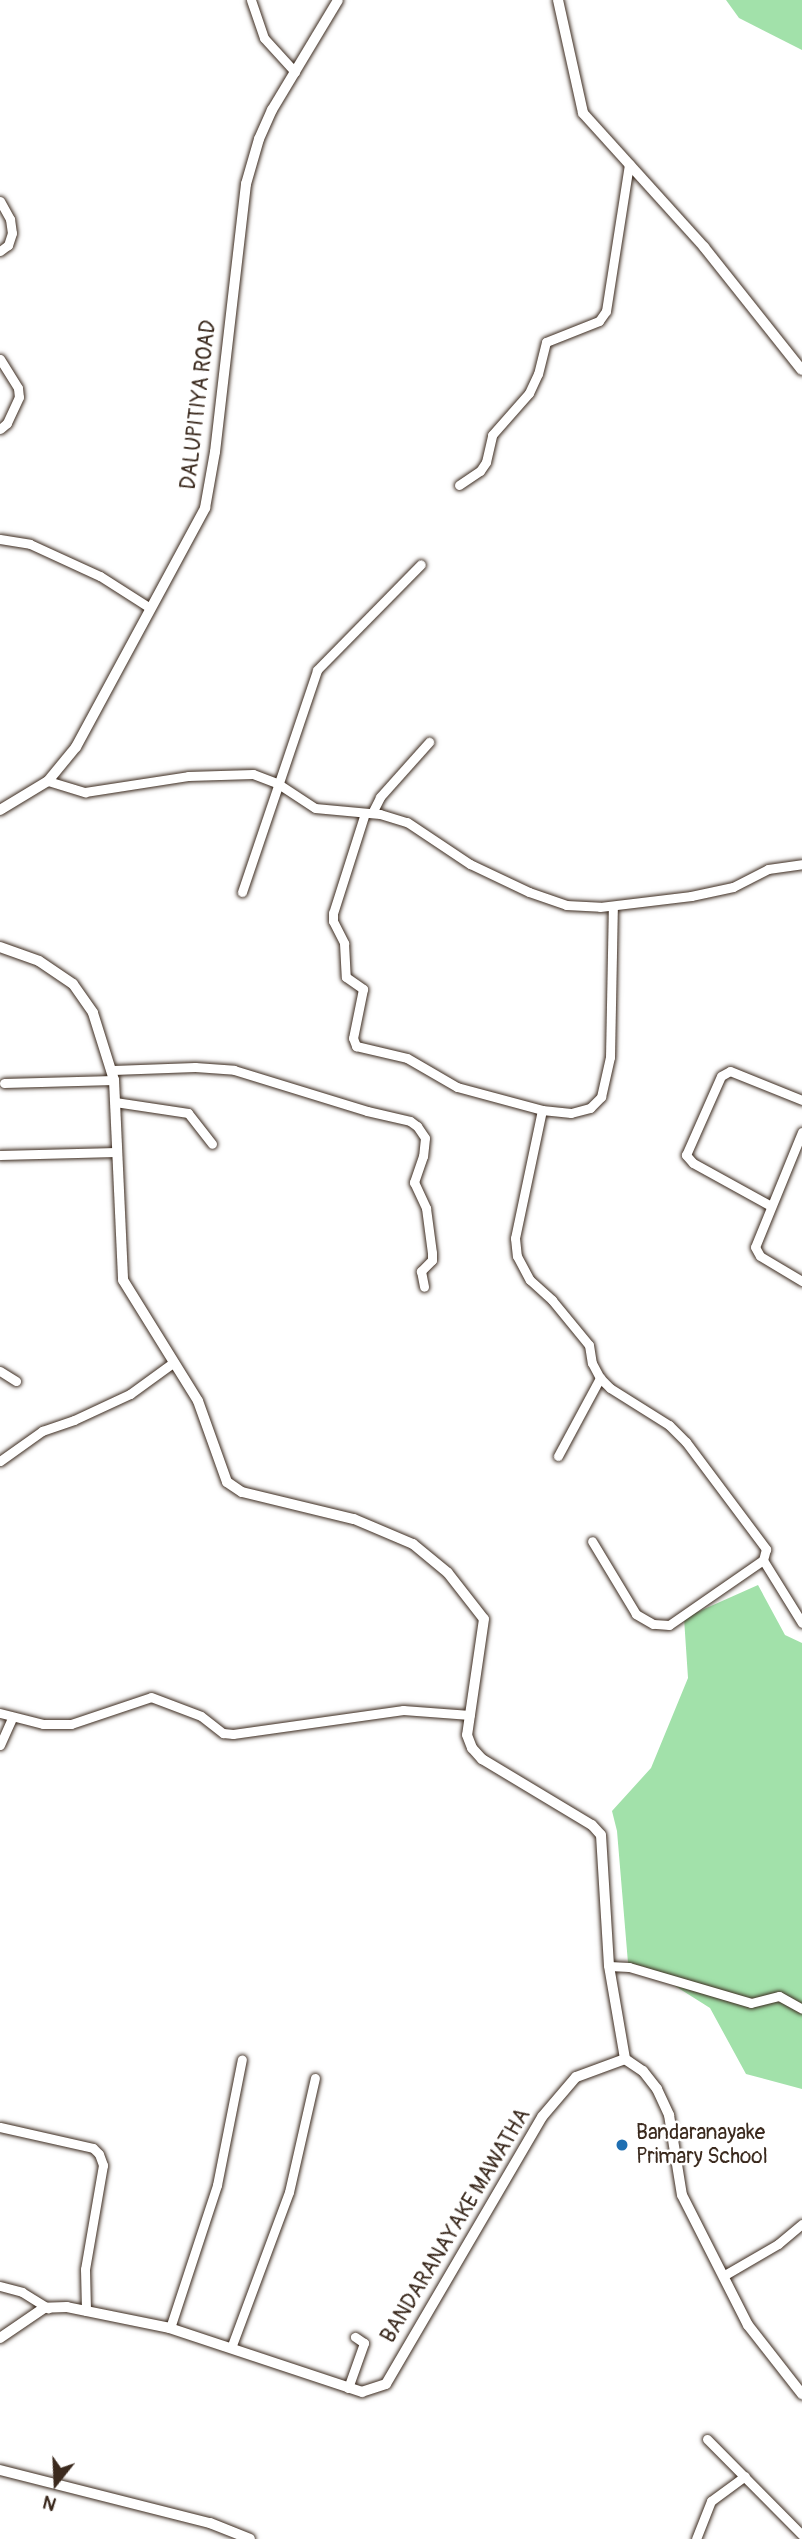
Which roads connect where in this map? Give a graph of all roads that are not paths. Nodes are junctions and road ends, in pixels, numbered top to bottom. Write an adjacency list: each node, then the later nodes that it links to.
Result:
1 (251, 0): 4 (street)
2 (338, 0): 4 (street, DALUPITIYA ROAD)
3 (558, 0): 5 (street)
4 (295, 72): 14 (street, DALUPITIYA ROAD)
5 (629, 164): 9 (street); 11 (street)
6 (0, 201): 7 (street)
7 (0, 251)
8 (0, 359): 10 (street)
9 (802, 370)
10 (0, 429)
11 (459, 485)
12 (0, 539): 14 (street)
13 (421, 564): 17 (street)
14 (150, 608): 16 (street, DALUPITIYA ROAD)
15 (429, 742): 19 (street)
16 (48, 781): 17 (street); 18 (street, DALUPITIYA ROAD)
17 (277, 783): 19 (street); 21 (street)
18 (0, 810)
19 (369, 813): 22 (street); 28 (street)
20 (802, 864): 22 (street)
21 (242, 892)
22 (613, 906): 28 (street)
23 (0, 947): 24 (street)
24 (113, 1075): 25 (street); 27 (street); 35 (street)
25 (4, 1083)
26 (802, 1100): 33 (street)
27 (115, 1102): 30 (street); 31 (street)
28 (542, 1110): 38 (street)
29 (802, 1132): 33 (street)
30 (212, 1144)
31 (116, 1152): 32 (street); 36 (street)
32 (0, 1154)
33 (771, 1206): 34 (street)
34 (802, 1281)
35 (424, 1287)
36 (173, 1362): 41 (street); 46 (street)
37 (0, 1371): 39 (street)
38 (600, 1378): 40 (street); 43 (street)
39 (16, 1381)
40 (558, 1456)
41 (0, 1461)
42 (592, 1541): 43 (street)
43 (763, 1560): 44 (street)
44 (802, 1623)
45 (0, 1713): 47 (street)
46 (470, 1715): 47 (street); 49 (street)
47 (12, 1718): 48 (street)
48 (0, 1745)
49 (609, 1966): 50 (street); 52 (street)
50 (802, 2009)
51 (242, 2059): 60 (street)
52 (625, 2059): 56 (street); 64 (street, BANDARANAYAKE MAWATHA)
53 (315, 2078): 63 (street)
54 (0, 2127): 59 (street)
55 (802, 2224): 56 (street)
56 (723, 2276): 65 (street)
57 (0, 2286): 58 (street)
58 (48, 2308): 59 (street, BANDARANAYAKE MAWATHA); 62 (street)
59 (86, 2311): 60 (street, BANDARANAYAKE MAWATHA)
60 (170, 2329): 63 (street, BANDARANAYAKE MAWATHA)
61 (355, 2337): 64 (street)
62 (0, 2338)
63 (231, 2348): 64 (street, BANDARANAYAKE MAWATHA)
64 (348, 2388)
65 (802, 2393)
66 (707, 2439): 68 (street)
67 (0, 2470): 70 (street)
68 (745, 2476): 69 (street); 71 (street)
69 (802, 2535)
70 (250, 2539)
71 (696, 2539)

